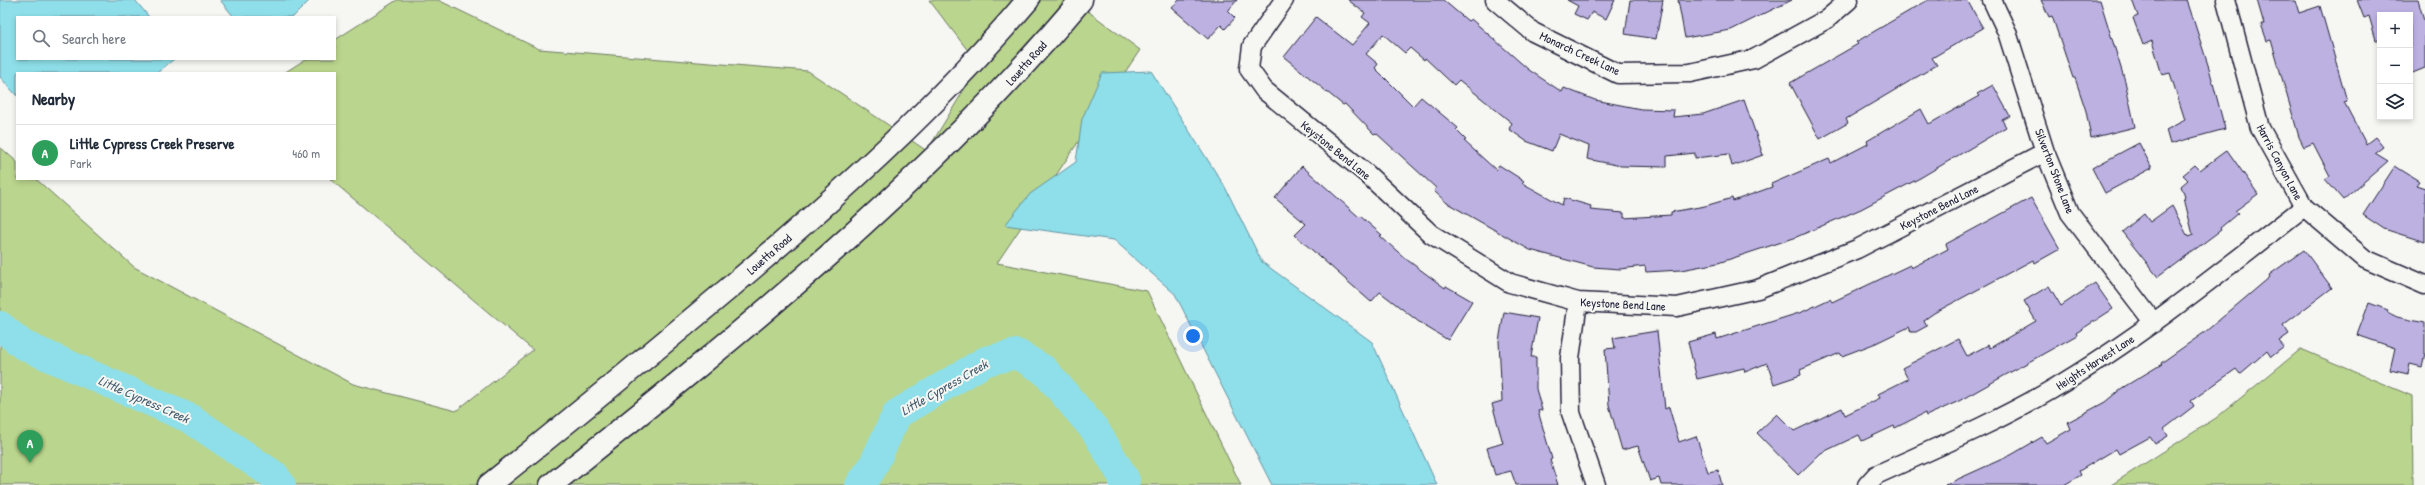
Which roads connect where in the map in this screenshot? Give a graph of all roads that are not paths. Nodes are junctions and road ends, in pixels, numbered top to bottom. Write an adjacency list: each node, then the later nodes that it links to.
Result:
1 (1028, 0): 13 (main road, Louetta Road)
2 (1081, 0): 14 (main road, Louetta Road)
3 (1284, 0): 11 (street, Keystone Bend Lane)
4 (1495, 0): 5 (street, Monarch Creek Lane)
5 (1849, 0)
6 (1992, 0): 8 (street, Silverton Stone Lane)
7 (2226, 0): 9 (street, Harris Canyon Lane)
8 (2045, 152): 11 (street, Keystone Bend Lane); 12 (street, Silverton Stone Lane)
9 (2304, 207): 10 (street, Harris Canyon Lane); 12 (street, Heights Harvest Lane)
10 (2425, 285)
11 (1578, 302): 15 (street)
12 (2154, 324): 16 (street, Heights Harvest Lane)
13 (489, 485)
14 (551, 485)
15 (1596, 485)
16 (1866, 485)

